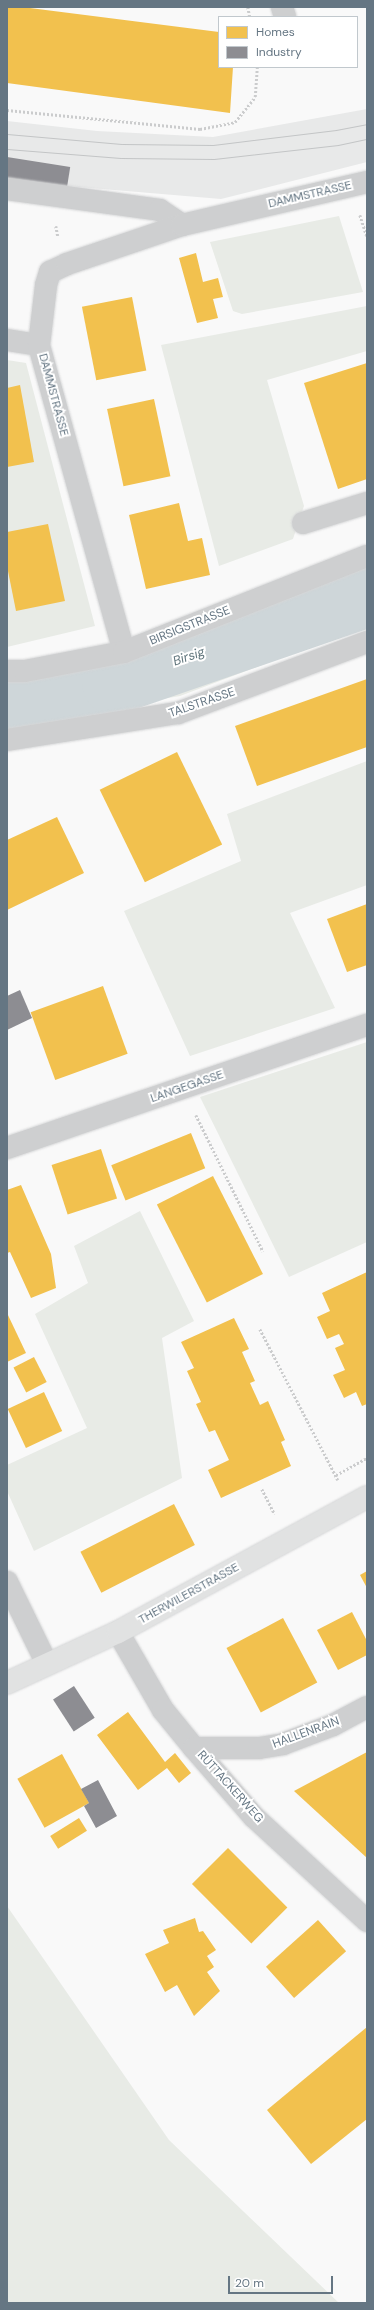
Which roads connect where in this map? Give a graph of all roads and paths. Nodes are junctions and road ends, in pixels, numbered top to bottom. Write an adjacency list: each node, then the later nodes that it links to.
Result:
1 (257, 68): 2 (path)
2 (7, 110)
3 (367, 182): 5 (street, DAMMSTRASSE)
4 (7, 189): 5 (street)
5 (182, 225): 7 (street, DAMMSTRASSE)
6 (7, 340): 7 (street)
7 (39, 345): 12 (street, DAMMSTRASSE)
8 (367, 503): 9 (street)
9 (303, 523)
10 (367, 556): 12 (street, BIRSIGSTRASSE)
11 (367, 642): 14 (street, TALSTRASSE)
12 (124, 652): 13 (street, BIRSIGSTRASSE)
13 (7, 671)
14 (7, 740)
15 (367, 1025): 16 (street, LANGEGASSE)
16 (182, 1088): 17 (street, LANGEGASSE); 18 (path)
17 (7, 1148)
18 (263, 1251)
19 (260, 1329): 21 (path)
20 (367, 1458): 21 (path)
21 (336, 1475): 22 (path)
22 (359, 1501): 24 (main road, THERWILERSTRASSE)
23 (7, 1582): 25 (street)
24 (118, 1632): 25 (main road, THERWILERSTRASSE); 28 (street, RÜTTACKERWEG)
25 (47, 1664): 26 (main road, THERWILERSTRASSE)
26 (7, 1683)
27 (367, 1707): 28 (street, HALLENRAIN)
28 (194, 1748): 29 (street, RÜTTACKERWEG)
29 (367, 1921)

